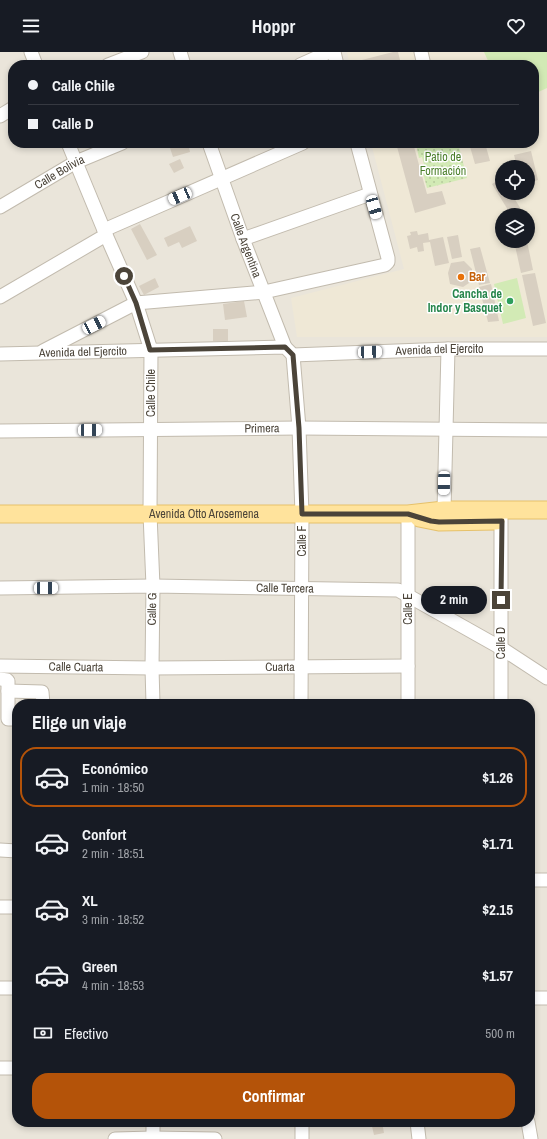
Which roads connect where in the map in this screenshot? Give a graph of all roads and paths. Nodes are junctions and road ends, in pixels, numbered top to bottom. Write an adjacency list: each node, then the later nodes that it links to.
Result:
1 (142, 52): 3 (street)
2 (329, 52): 4 (street)
3 (121, 60)
4 (311, 60)
5 (70, 148): 10 (street, Calle Chile)
6 (110, 148): 10 (street, Calle Bolivia)
7 (211, 148): 11 (street, Calle Argentina)
8 (291, 148): 11 (street)
9 (358, 148): 12 (street)
10 (76, 162): 13 (street, Calle Bolivia); 14 (street, Calle Chile)
11 (221, 178): 14 (street); 15 (street, Calle Argentina)
12 (370, 194): 15 (street); 16 (street)
13 (0, 207)
14 (105, 232): 17 (street); 18 (street, Calle Chile)
15 (243, 238): 16 (street, Calle Argentina)
16 (264, 292): 18 (street); 22 (street, Calle Argentina)
17 (0, 297)
18 (136, 303): 21 (street, Calle Chile); 23 (street)
19 (448, 349): 20 (street, Avenida del Ejercito); 22 (street, Avenida del Ejercito); 26 (street)
20 (547, 349)
21 (150, 350): 22 (street, Avenida del Ejercito); 23 (street, Avenida del Ejercito); 27 (street, Calle Chile)
22 (289, 351): 25 (street, Calle F)
23 (39, 353): 24 (street, Avenida del Ejercito)
24 (0, 354)
25 (299, 428): 26 (street, Primera); 27 (street, Primera); 34 (street, Calle F)
26 (446, 429): 28 (street, Primera); 30 (street)
27 (151, 430): 29 (street, Primera); 33 (street, Calle Chile)
28 (547, 430)
29 (0, 431)
30 (444, 510): 35 (main road, Avenida Otto Arosemena); 36 (main road, Avenida Otto Arosemena)
31 (547, 510): 36 (main road, Avenida Otto Arosemena)
32 (0, 514): 33 (main road, Avenida Otto Arosemena)
33 (150, 514): 34 (main road, Avenida Otto Arosemena); 38 (street, Calle G)
34 (302, 514): 35 (main road, Avenida Otto Arosemena); 40 (street, Calle F)
35 (408, 514): 36 (main road, Avenida Otto Arosemena); 41 (street, Calle E)
36 (501, 515): 37 (main road, Avenida Otto Arosemena); 42 (street, Calle D)
37 (547, 521)
38 (153, 586): 39 (street, Calle Tercera); 40 (street, Calle Tercera); 46 (street, Calle G)
39 (0, 588)
40 (302, 588): 41 (street, Calle Tercera); 44 (street, Calle F)
41 (408, 595): 42 (street, Calle Tercera); 45 (street, Calle E)
42 (501, 648): 47 (street, Calle Tercera); 54 (street, Calle D)
43 (0, 666): 46 (street, Calle Cuarta)
44 (301, 666): 45 (street, Cuarta); 46 (street, Cuarta); 52 (street, Calle F)
45 (408, 666): 53 (street, Calle E)
46 (152, 668): 51 (street, Calle G)
47 (547, 678)
48 (0, 680): 49 (street)
49 (8, 691): 50 (street); 55 (street)
50 (42, 699)
51 (153, 699)
52 (301, 699)
53 (408, 699)
54 (502, 699)
55 (12, 719)
56 (0, 850): 57 (street)
57 (12, 851)
58 (535, 880): 59 (street)
59 (547, 880)
60 (0, 907): 61 (street)
61 (12, 907)
62 (0, 988): 63 (street)
63 (12, 988)
64 (535, 998): 65 (street)
65 (547, 998)
66 (0, 1068): 67 (street)
67 (12, 1068)
68 (153, 1127): 72 (street)
69 (302, 1127): 75 (street)
70 (418, 1127): 76 (street)
71 (529, 1127): 77 (street)
72 (153, 1138): 73 (street); 74 (street)
73 (115, 1139)
74 (215, 1139)
75 (302, 1139)
76 (419, 1139)
77 (532, 1139)

